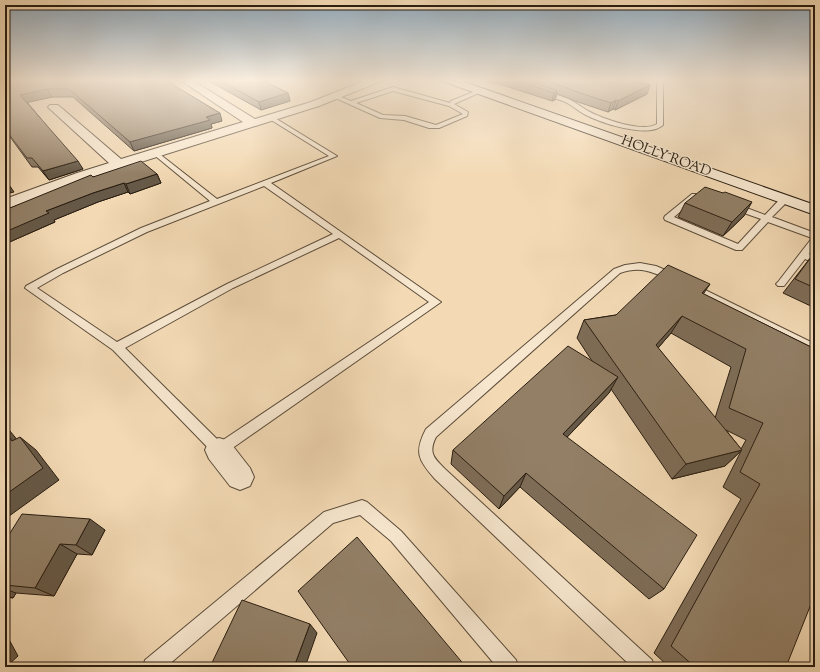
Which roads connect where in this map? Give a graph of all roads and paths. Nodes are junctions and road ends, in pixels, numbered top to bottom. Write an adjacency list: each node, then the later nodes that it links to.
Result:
1 (59, 111): 12 (street)
2 (234, 111): 10 (street)
3 (290, 111): 9 (street)
4 (369, 111): 5 (lane)
5 (463, 111)
6 (537, 111): 15 (street, HOLLY ROAD)
7 (586, 111): 8 (lane)
8 (660, 111)
9 (270, 117): 10 (street); 13 (lane)
10 (253, 123): 11 (street)
11 (155, 153): 12 (street); 16 (lane)
12 (119, 165): 18 (street)
13 (265, 183): 16 (lane); 21 (lane)
14 (706, 195): 20 (lane)
15 (785, 199): 19 (street, HOLLY ROAD); 20 (lane)
16 (216, 202): 27 (lane)
17 (726, 203): 20 (lane)
18 (5, 205)
19 (815, 210)
20 (767, 218): 22 (lane)
21 (339, 235): 27 (lane); 29 (lane)
22 (815, 236)
23 (815, 240): 24 (lane)
24 (803, 255): 25 (lane); 26 (lane)
25 (815, 260)
26 (781, 284)
27 (117, 347): 29 (lane)
28 (815, 349): 33 (lane)
29 (219, 450): 30 (street)
30 (240, 477)
31 (152, 667): 32 (lane)
32 (509, 667)
33 (644, 667)

